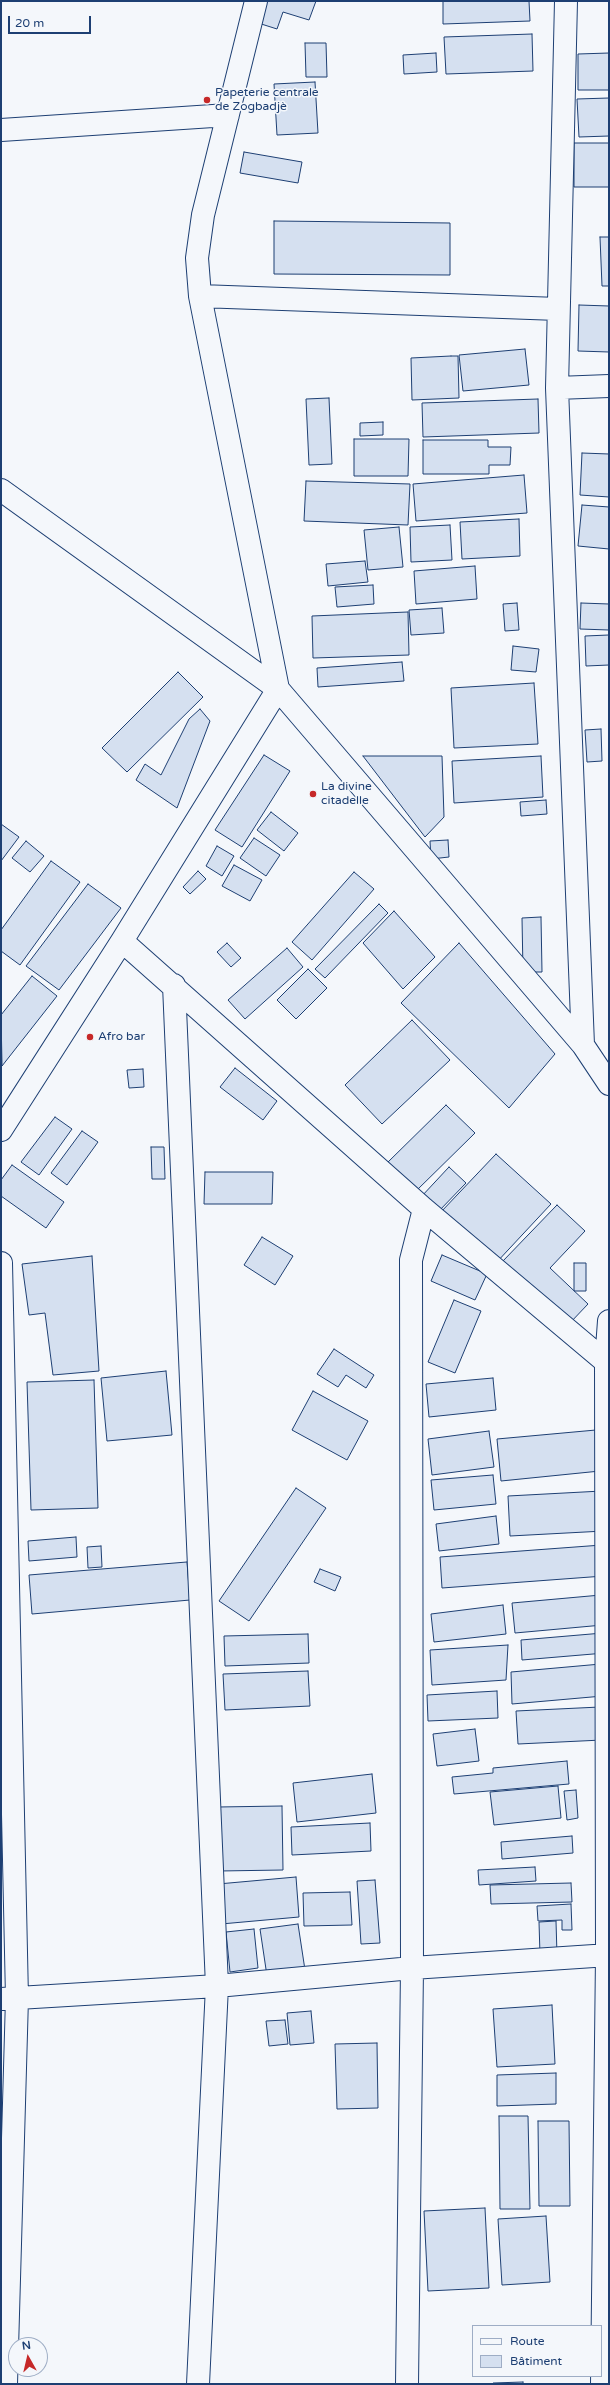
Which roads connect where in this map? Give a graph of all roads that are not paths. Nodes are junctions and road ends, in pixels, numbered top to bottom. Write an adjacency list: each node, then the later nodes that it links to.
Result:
1 (256, 1): 3 (street)
2 (566, 1): 6 (street)
3 (228, 115): 4 (street); 5 (street)
4 (1, 130)
5 (200, 296): 6 (street); 10 (street)
6 (558, 309): 8 (street)
7 (609, 386): 8 (street)
8 (557, 388): 13 (street)
9 (1, 490): 10 (street)
10 (278, 689): 11 (street); 13 (street)
11 (122, 941): 12 (street); 15 (street)
12 (174, 985): 16 (street); 22 (street)
13 (583, 1045): 14 (street)
14 (609, 1084)
15 (1, 1130)
16 (424, 1209): 19 (street); 21 (street)
17 (1, 1263): 23 (street)
18 (609, 1321): 19 (street)
19 (606, 1362): 20 (street)
20 (608, 1955): 21 (street); 27 (street)
21 (412, 1968): 22 (street); 26 (street)
22 (217, 1986): 23 (street); 25 (street)
23 (9, 1999): 24 (street)
24 (6, 2384)
25 (198, 2384)
26 (407, 2384)
27 (602, 2384)

